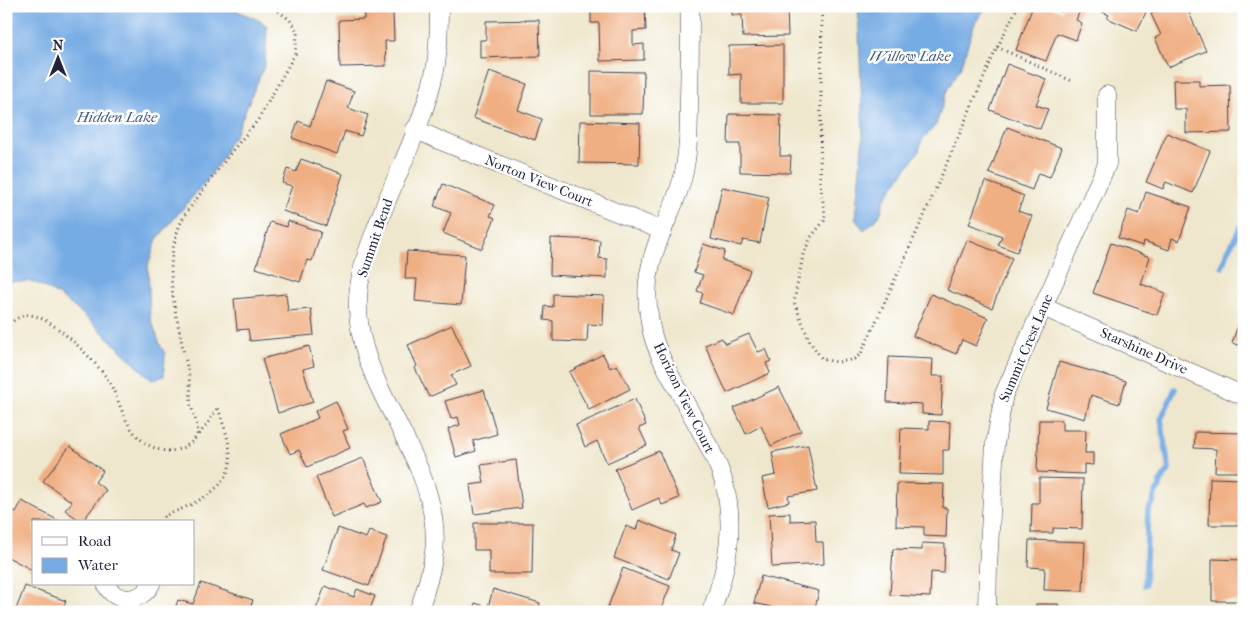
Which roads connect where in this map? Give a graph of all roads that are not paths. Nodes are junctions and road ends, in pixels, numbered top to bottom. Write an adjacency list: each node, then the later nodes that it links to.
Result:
1 (439, 6): 4 (street, Summit Bend)
2 (690, 6): 5 (street, Horizon View Court)
3 (1107, 95): 6 (street, Summit Crest Lane)
4 (415, 129): 5 (street, Norton View Court); 11 (street, Summit Bend)
5 (663, 231): 12 (street, Horizon View Court)
6 (1043, 307): 7 (street, Starshine Drive); 13 (street, Summit Crest Lane)
7 (1244, 396)
8 (107, 586): 10 (street)
9 (150, 586): 10 (street)
10 (131, 605)
11 (418, 612)
12 (711, 612)
13 (987, 612)

